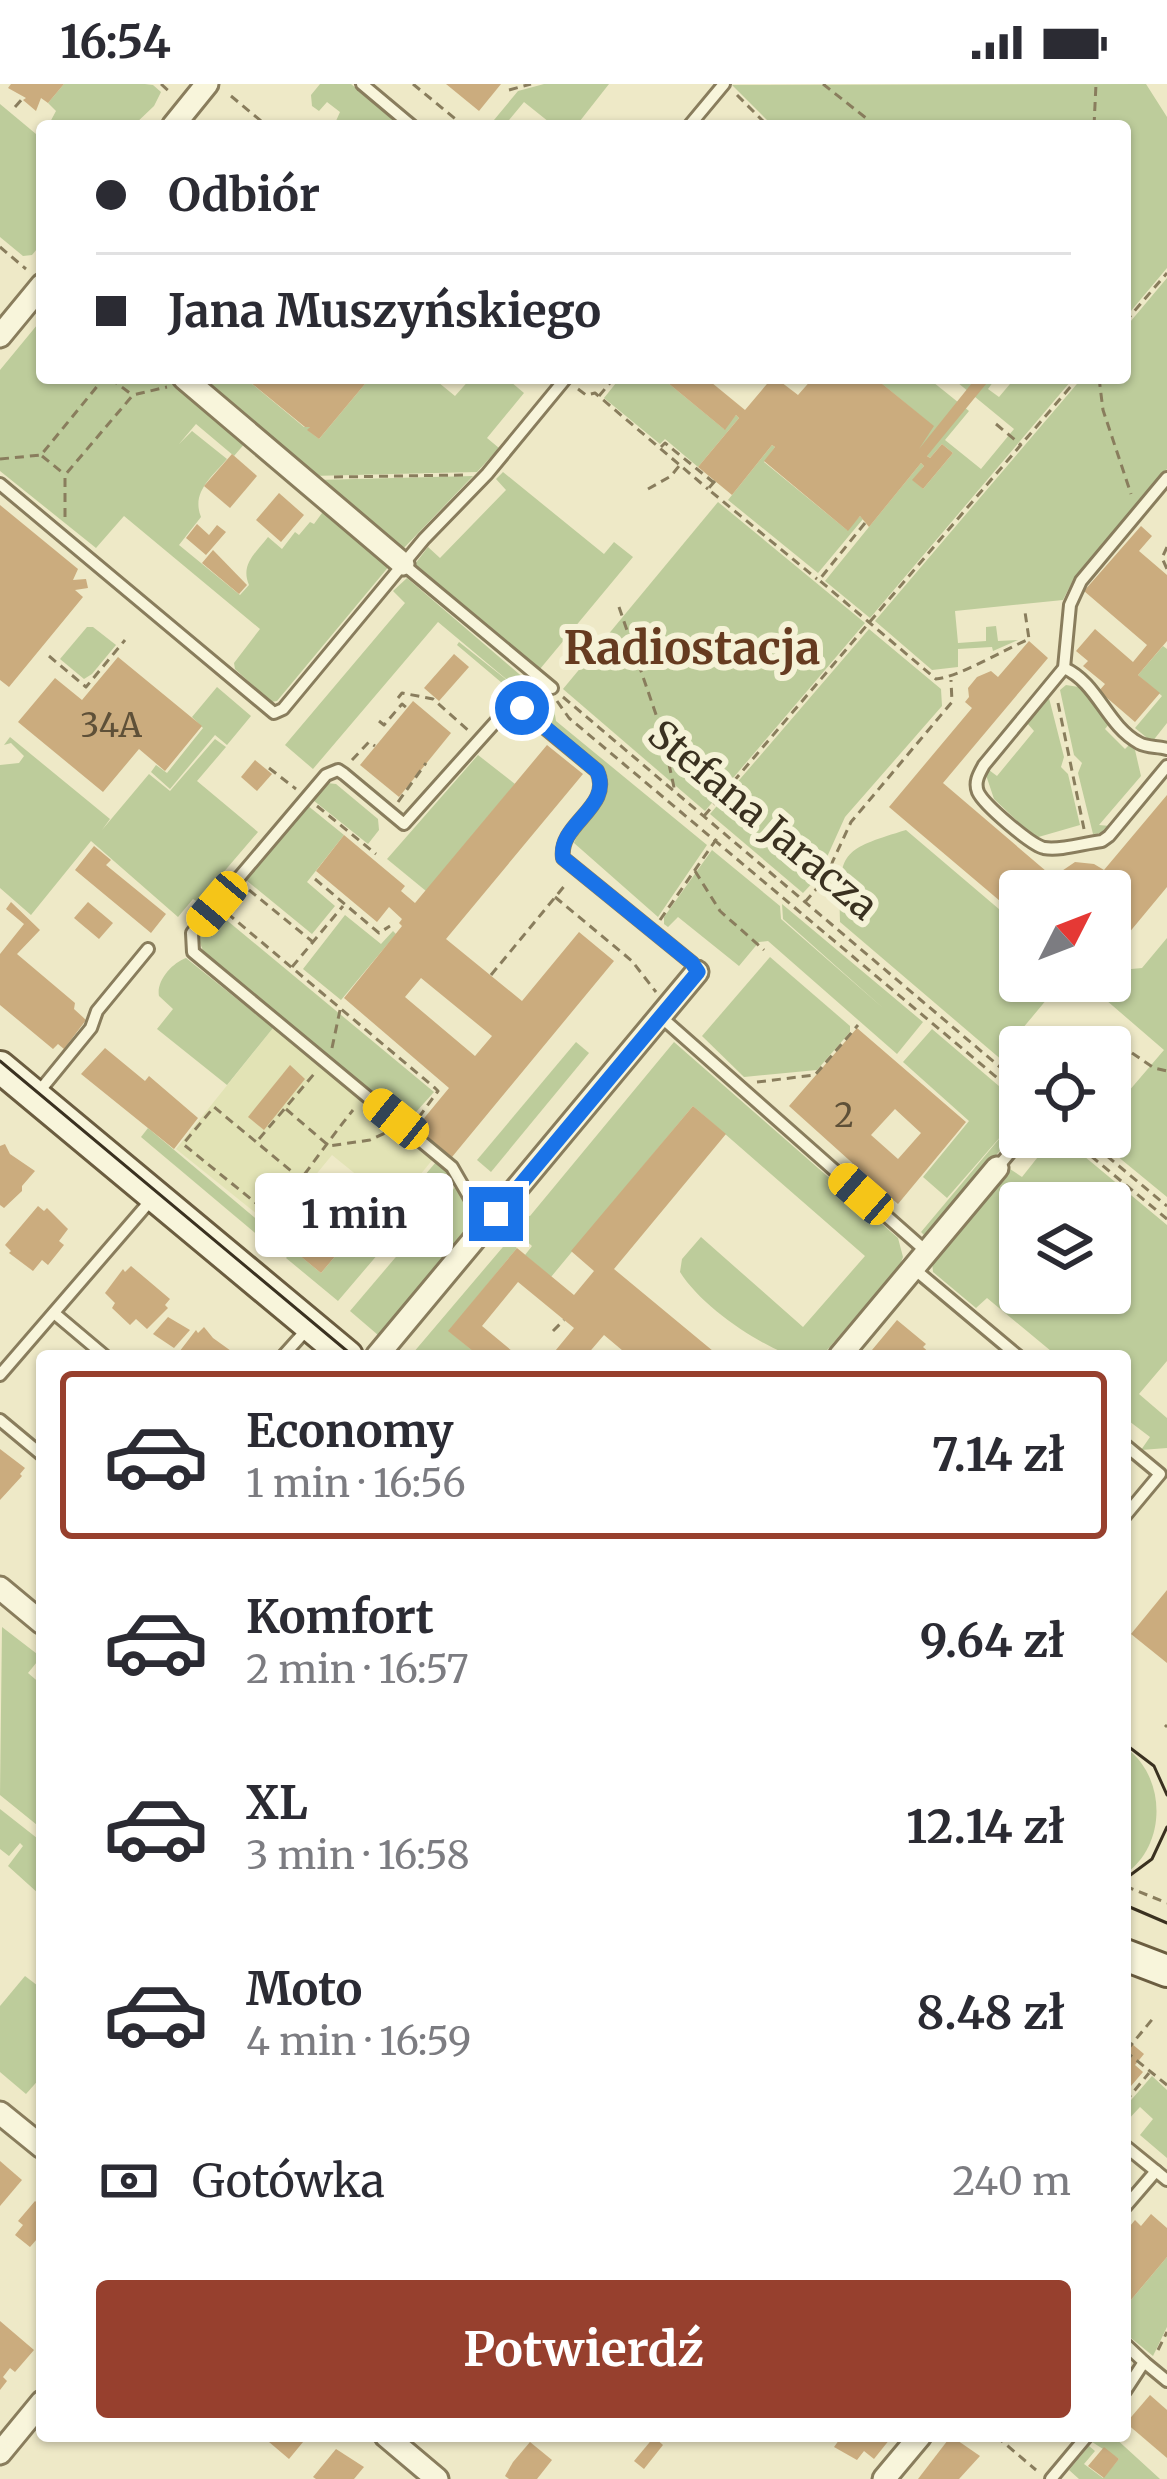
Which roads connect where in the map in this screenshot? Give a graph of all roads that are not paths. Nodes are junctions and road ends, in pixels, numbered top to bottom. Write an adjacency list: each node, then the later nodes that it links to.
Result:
1 (207, 84): 4 (street)
2 (362, 84): 5 (lane)
3 (727, 86): 6 (lane)
4 (178, 120)
5 (405, 120)
6 (695, 120)
7 (36, 287): 8 (street)
8 (0, 336)
9 (192, 384): 13 (street)
10 (566, 384): 13 (lane)
11 (1167, 478): 14 (lane)
12 (0, 484): 13 (lane)
13 (403, 564): 15 (lane)
14 (1064, 668): 16 (lane); 17 (lane)
15 (552, 688)
16 (1167, 749)
17 (1167, 766)
18 (148, 949): 22 (lane)
19 (698, 972): 20 (street); 26 (lane)
20 (666, 1011): 26 (street); 27 (lane)
21 (0, 1067): 22 (street)
22 (35, 1096): 25 (street)
23 (1005, 1158): 24 (lane)
24 (997, 1168): 27 (street)
25 (155, 1196): 28 (lane); 29 (street)
26 (486, 1226): 33 (street)
27 (920, 1260): 34 (street); 35 (lane)
28 (54, 1313): 30 (lane); 36 (lane)
29 (310, 1325): 31 (lane); 32 (street)
30 (98, 1350)
31 (289, 1350)
32 (340, 1350)
33 (382, 1350)
34 (852, 1350)
35 (1012, 1350)
36 (0, 1375)
37 (0, 1420): 39 (lane)
38 (1131, 1449): 40 (lane)
39 (36, 1450)
40 (1163, 1470): 41 (lane)
41 (1131, 1509)
42 (0, 1588): 43 (street)
43 (36, 1618)
44 (1131, 1956): 45 (street)
45 (1167, 1971)
46 (0, 2113): 47 (street)
47 (36, 2142)
48 (1131, 2151): 49 (lane)
49 (1156, 2171): 50 (lane); 51 (lane)
50 (1167, 2180)
51 (1131, 2200)
52 (1131, 2350): 53 (lane)
53 (1144, 2362): 54 (lane); 55 (lane)
54 (1167, 2381)
55 (1131, 2382)
56 (36, 2409): 60 (street)
57 (393, 2442): 61 (street)
58 (915, 2442): 62 (street)
59 (1082, 2442): 63 (lane)
60 (0, 2453)
61 (437, 2479)
62 (884, 2479)
63 (1050, 2479)

